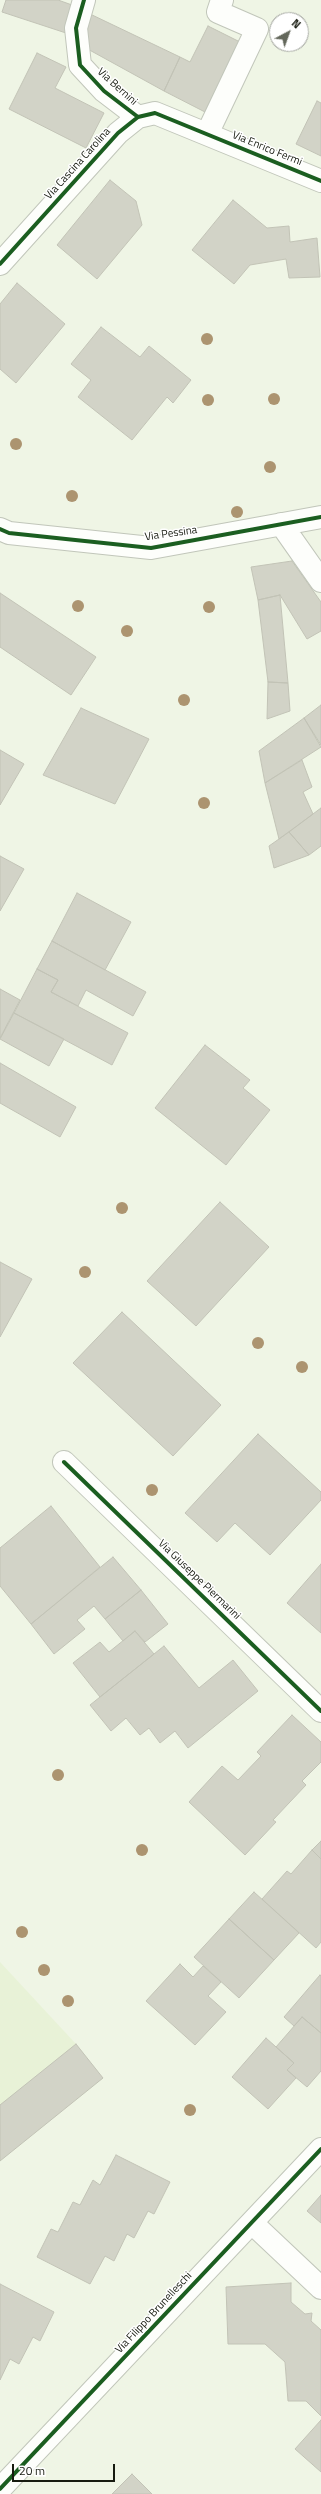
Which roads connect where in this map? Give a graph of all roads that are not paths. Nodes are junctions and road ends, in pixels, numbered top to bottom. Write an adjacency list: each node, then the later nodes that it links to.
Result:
1 (84, 0): 3 (street, Via Bernini)
2 (222, 0): 4 (street)
3 (138, 117): 4 (street, Via Cascina Carolina); 6 (street, Via Cascina Carolina)
4 (207, 134): 5 (street, Via Enrico Fermi)
5 (321, 181)
6 (0, 264)
7 (321, 517): 8 (street, Via Pessina)
8 (281, 524): 9 (street, Via Pessina); 10 (street)
9 (0, 529)
10 (321, 581)
11 (64, 1462): 12 (street, Via Giuseppe Piermarini)
12 (321, 1711)
13 (321, 2149): 14 (street, Via Filippo Brunelleschi)
14 (252, 2224): 15 (street); 16 (street, Via Filippo Brunelleschi)
15 (321, 2288)
16 (0, 2489)

